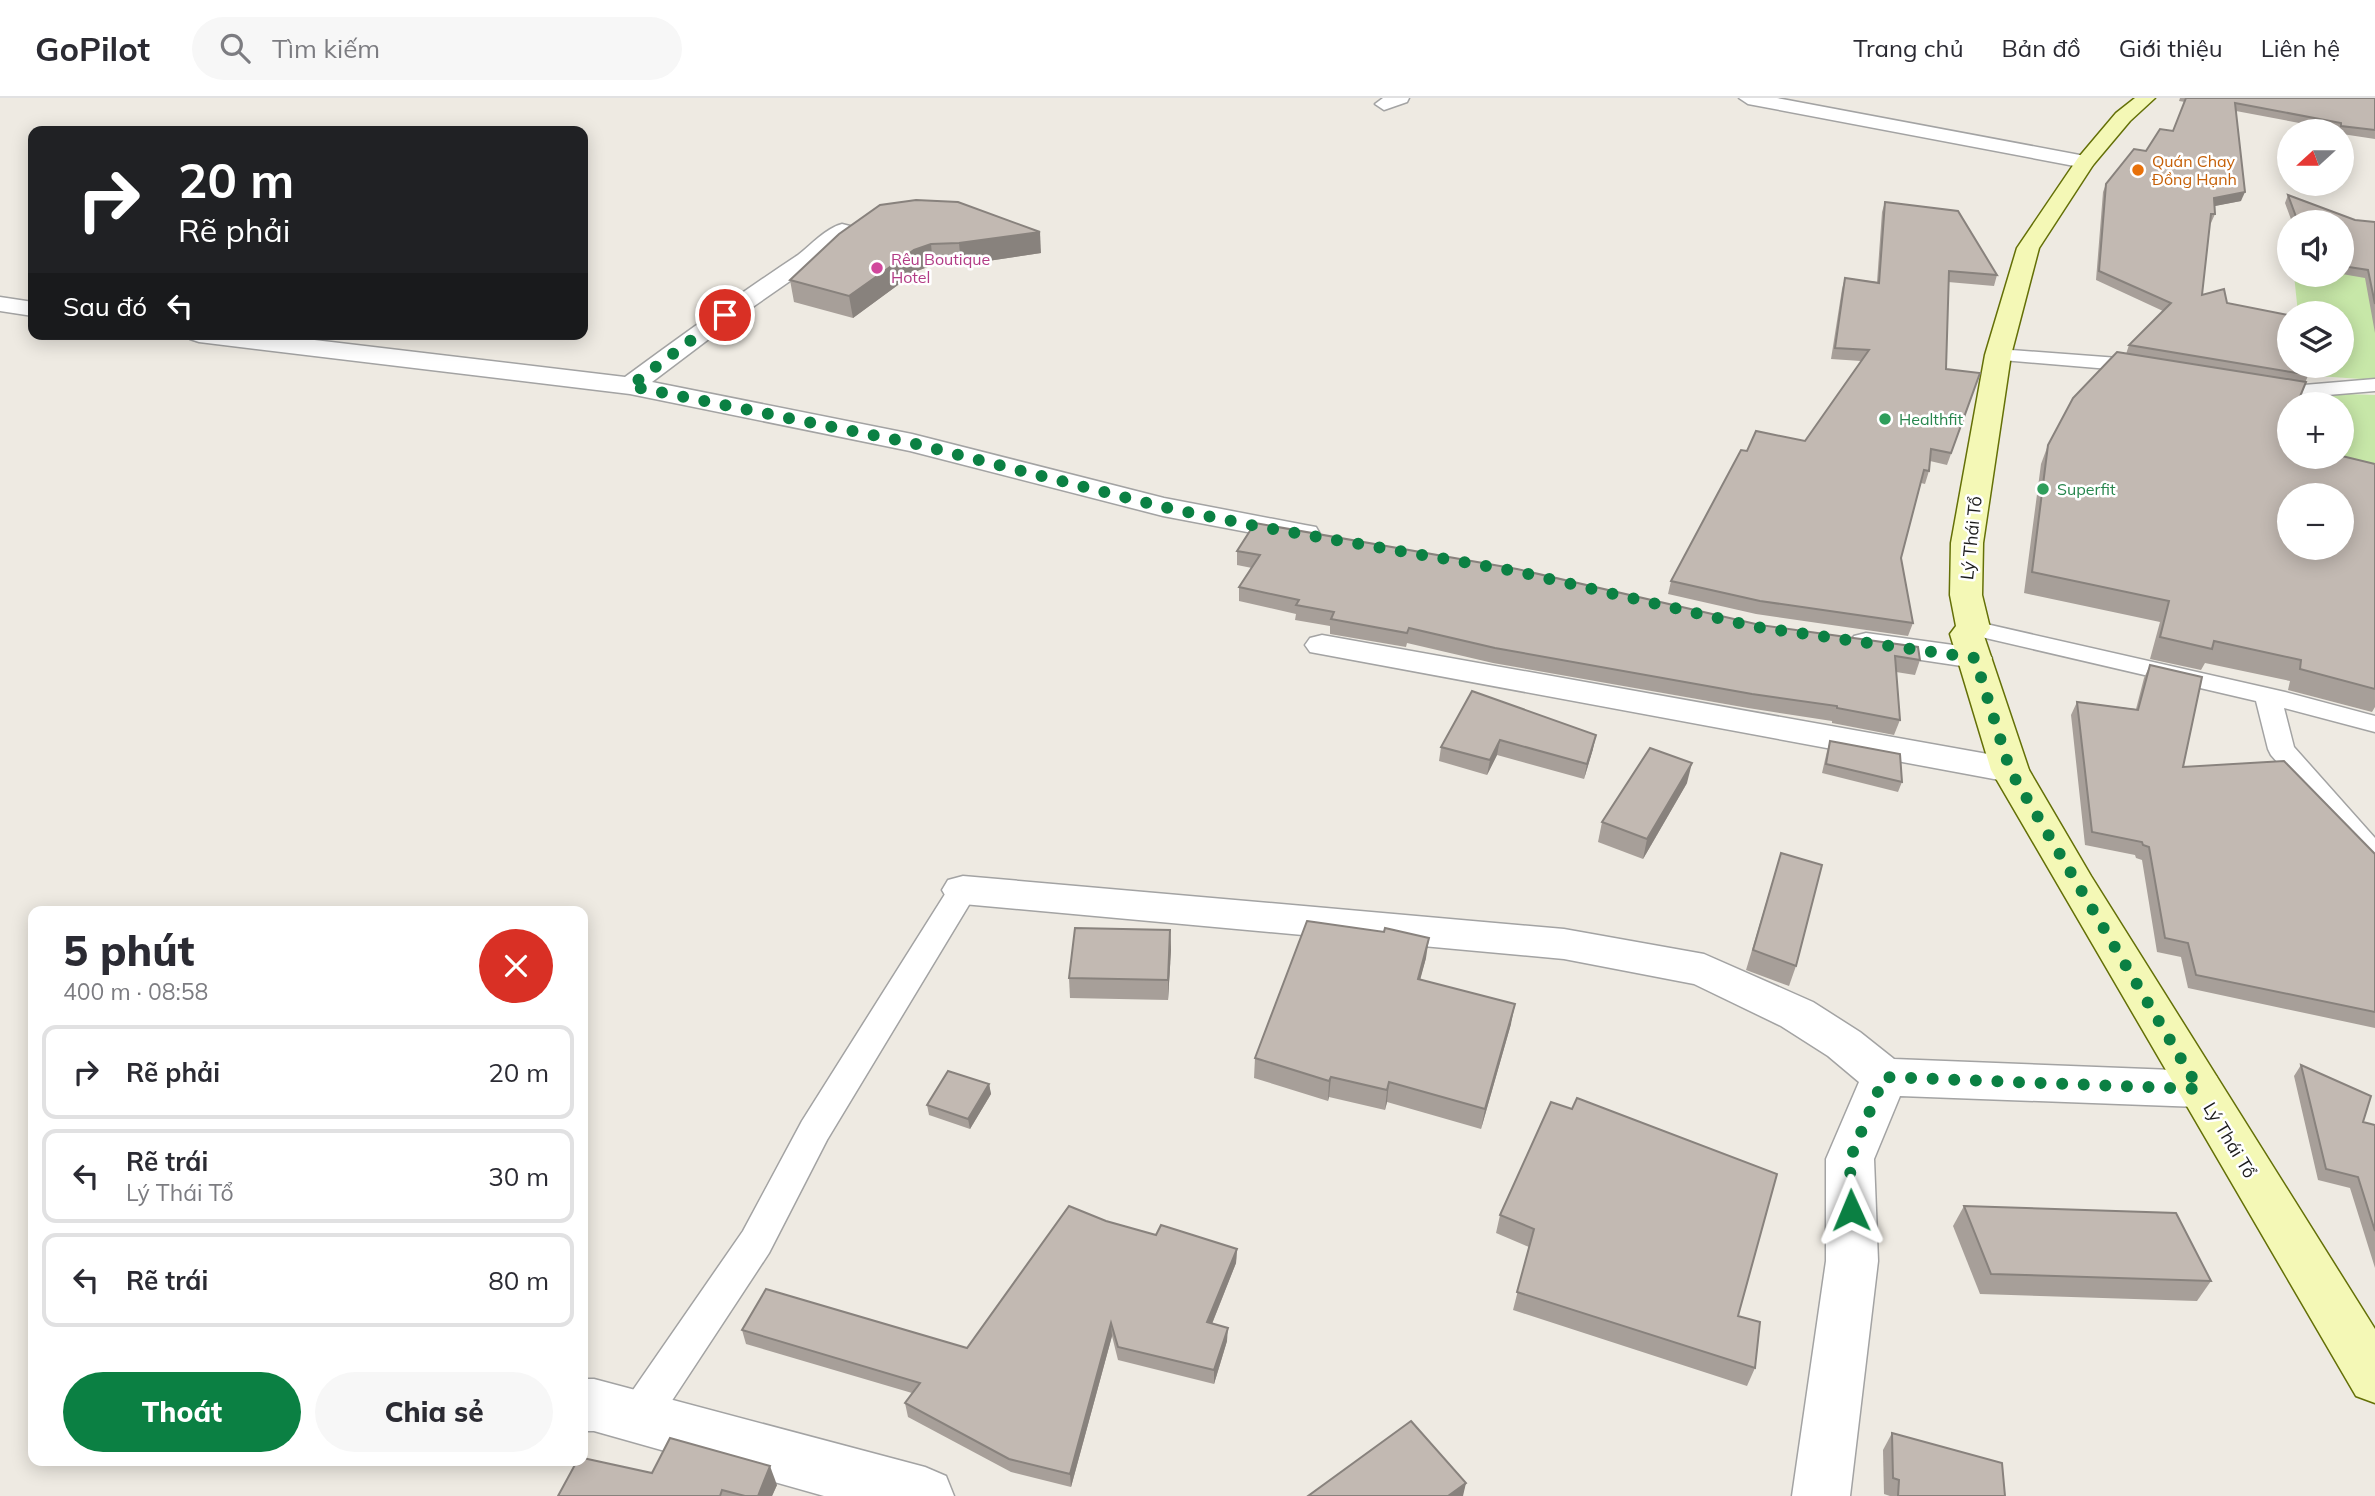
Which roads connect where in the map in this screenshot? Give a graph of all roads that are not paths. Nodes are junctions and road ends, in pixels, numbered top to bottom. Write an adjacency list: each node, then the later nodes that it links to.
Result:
1 (1748, 98): 3 (street)
2 (2146, 98): 3 (street, Lý Thái Tổ)
3 (2085, 162): 8 (street, Lý Thái Tổ)
4 (842, 231): 12 (street)
5 (0, 304): 6 (street)
6 (28, 308)
7 (249, 340): 12 (street)
8 (1998, 355): 9 (lane); 15 (street, Lý Thái Tổ)
9 (2162, 369)
10 (2240, 382): 11 (lane)
11 (2375, 385)
12 (630, 386): 13 (street)
13 (1327, 538)
14 (1830, 638): 15 (street)
15 (1974, 643): 17 (lane); 19 (street, Lý Thái Tổ)
16 (1322, 645): 19 (street)
17 (2268, 697): 18 (lane); 20 (lane)
18 (2375, 724)
19 (2010, 770): 23 (street, Lý Thái Tổ)
20 (2375, 856)
21 (962, 890): 22 (street); 26 (lane)
22 (1884, 1077): 23 (street); 28 (street)
23 (2199, 1089): 24 (street, Lý Thái Tổ)
24 (2375, 1378)
25 (588, 1405): 26 (street)
26 (638, 1417): 27 (street)
27 (925, 1496)
28 (1821, 1496)

